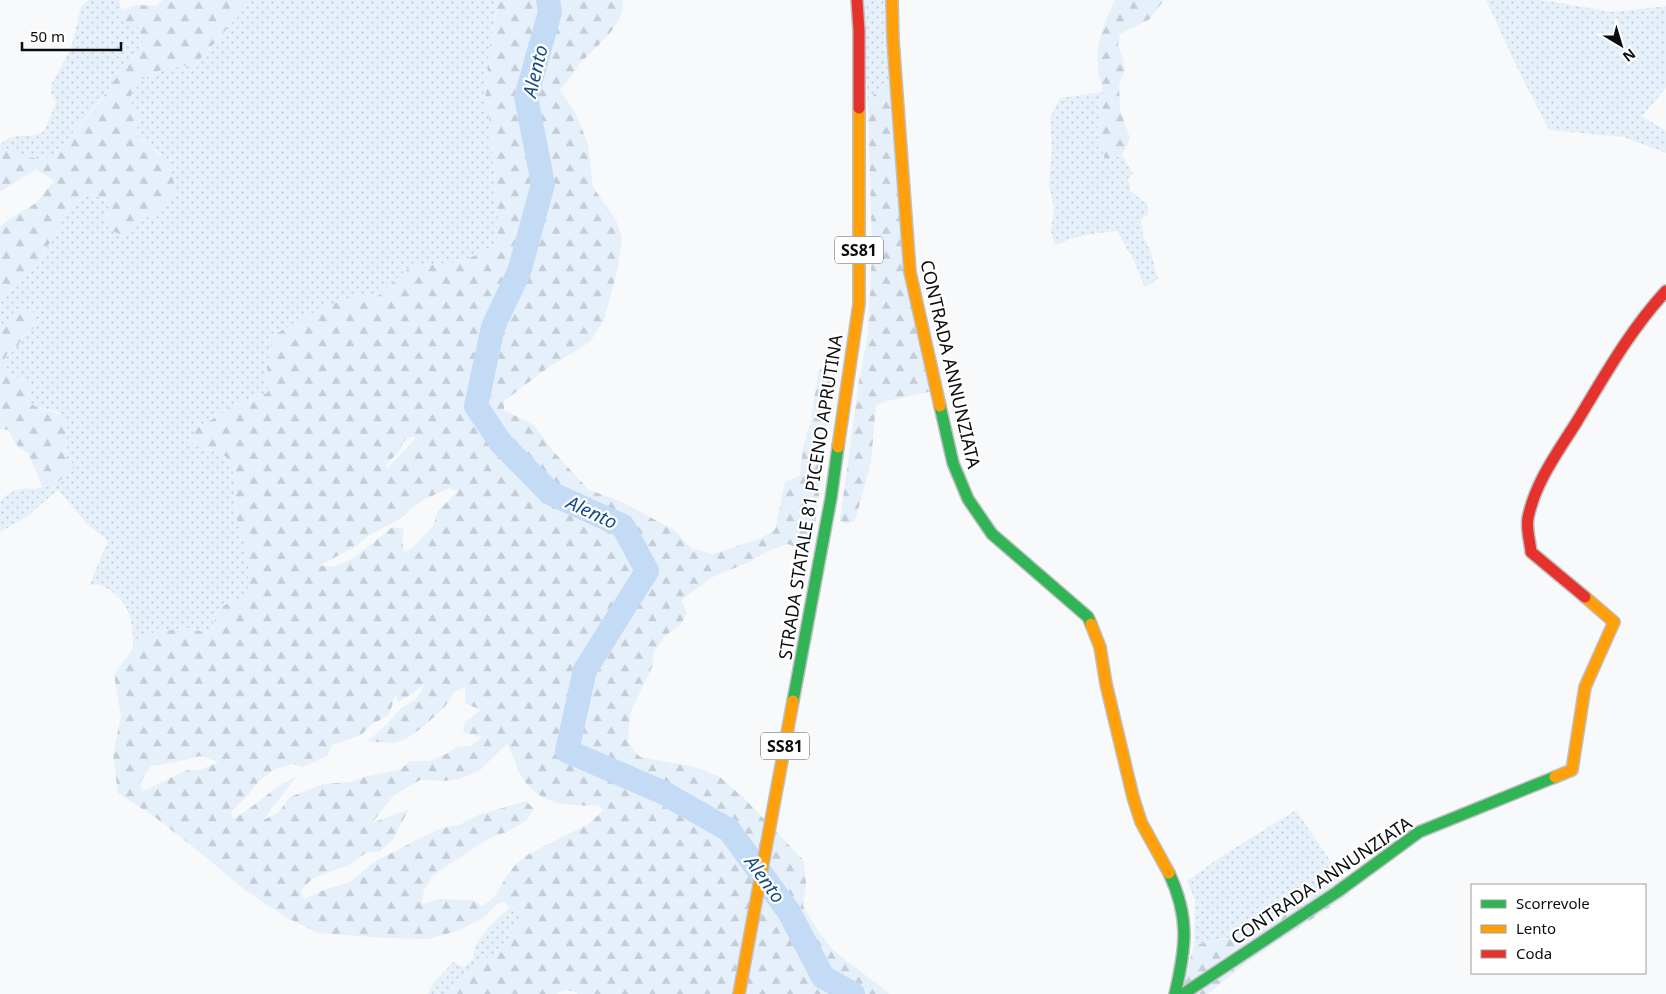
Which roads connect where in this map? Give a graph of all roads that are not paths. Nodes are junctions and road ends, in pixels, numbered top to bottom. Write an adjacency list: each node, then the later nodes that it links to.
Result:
1 (857, 0): 4 (main road, STRADA STATALE 81 PICENO APRUTINA / SS81)
2 (892, 0): 5 (main road, CONTRADA ANNUNZIATA)
3 (1666, 291): 6 (main road, CONTRADA ANNUNZIATA)
4 (739, 994)
5 (1175, 994)
6 (1183, 994)

